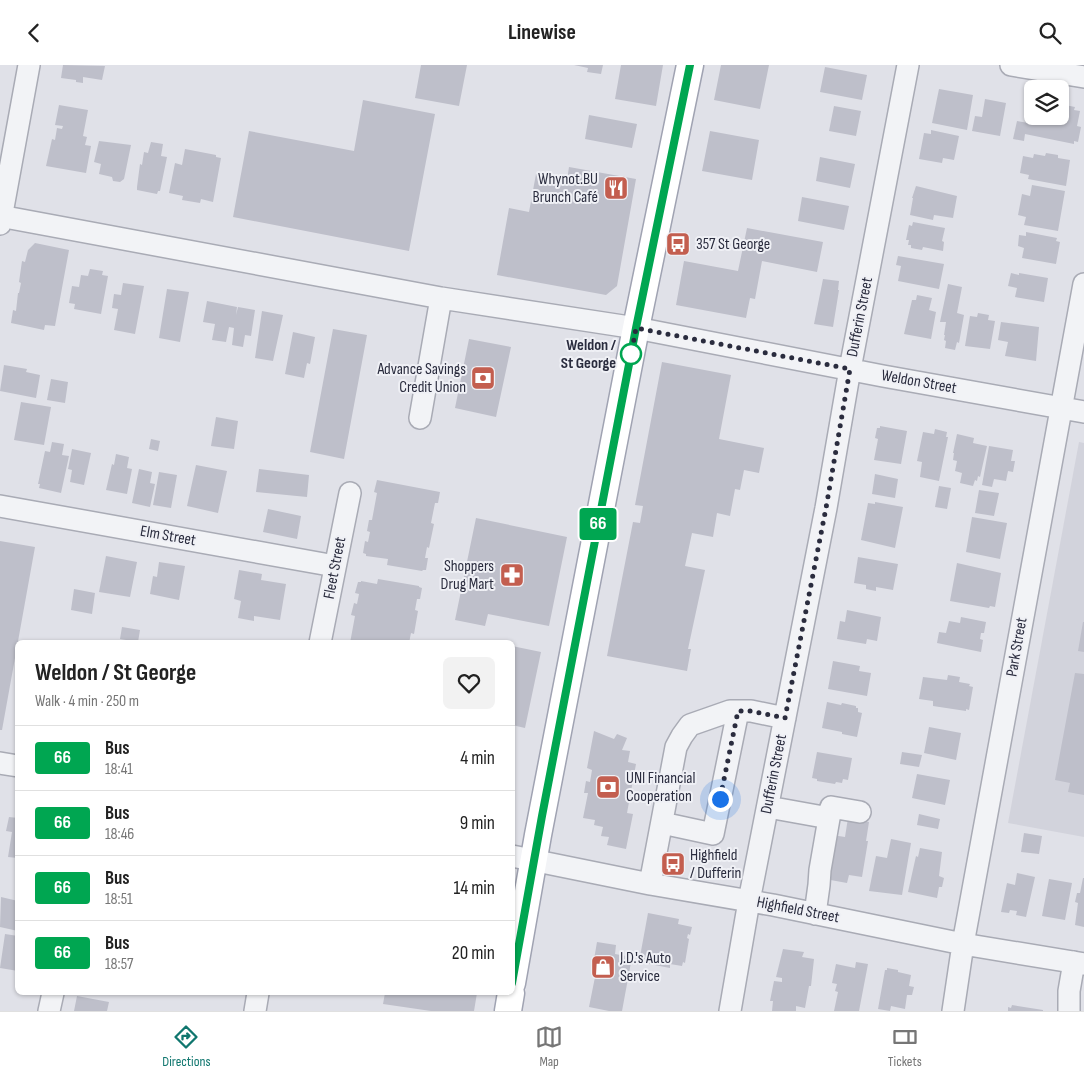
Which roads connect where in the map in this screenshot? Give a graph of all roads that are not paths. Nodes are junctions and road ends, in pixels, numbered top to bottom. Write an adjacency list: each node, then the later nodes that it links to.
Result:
1 (29, 65): 6 (street)
2 (690, 65): 9 (main road)
3 (908, 65): 10 (street, Dufferin Street)
4 (1011, 65): 5 (street)
5 (1084, 77)
6 (0, 218): 8 (street, Weldon Street)
7 (1084, 284): 11 (street, Park Street)
8 (441, 297): 9 (street, Weldon Street); 13 (street)
9 (636, 328): 10 (street, Weldon Street); 26 (main road)
10 (850, 369): 11 (street, Weldon Street); 19 (street, Dufferin Street)
11 (1060, 407): 12 (street, Weldon Street); 30 (street, Park Street)
12 (1084, 412)
13 (420, 418)
14 (350, 493): 16 (street, Fleet Street)
15 (0, 505): 16 (street, Elm Street)
16 (335, 565): 17 (street, Fleet Street)
17 (321, 640)
18 (738, 711): 19 (street); 25 (street); 25 (street)
19 (785, 718): 22 (street, Dufferin Street)
20 (0, 763): 21 (street)
21 (15, 766)
22 (768, 807): 24 (street); 28 (street, Dufferin Street)
23 (860, 813): 24 (street)
24 (829, 817): 29 (street)
25 (662, 823): 27 (street)
26 (523, 858): 27 (street, Highfield Street); 31 (main road)
27 (650, 884): 28 (street, Highfield Street)
28 (750, 901): 29 (street, Highfield Street); 39 (street, Dufferin Street)
29 (815, 914): 30 (street, Highfield Street)
30 (963, 944): 32 (street, Highfield Street); 40 (street, Park Street)
31 (515, 949)
32 (1079, 963): 41 (street)
33 (52, 995): 36 (street)
34 (258, 995): 37 (street)
35 (511, 995): 38 (main road)
36 (49, 1011)
37 (255, 1011)
38 (508, 1011)
39 (730, 1011)
40 (953, 1011)
41 (1069, 1011)

